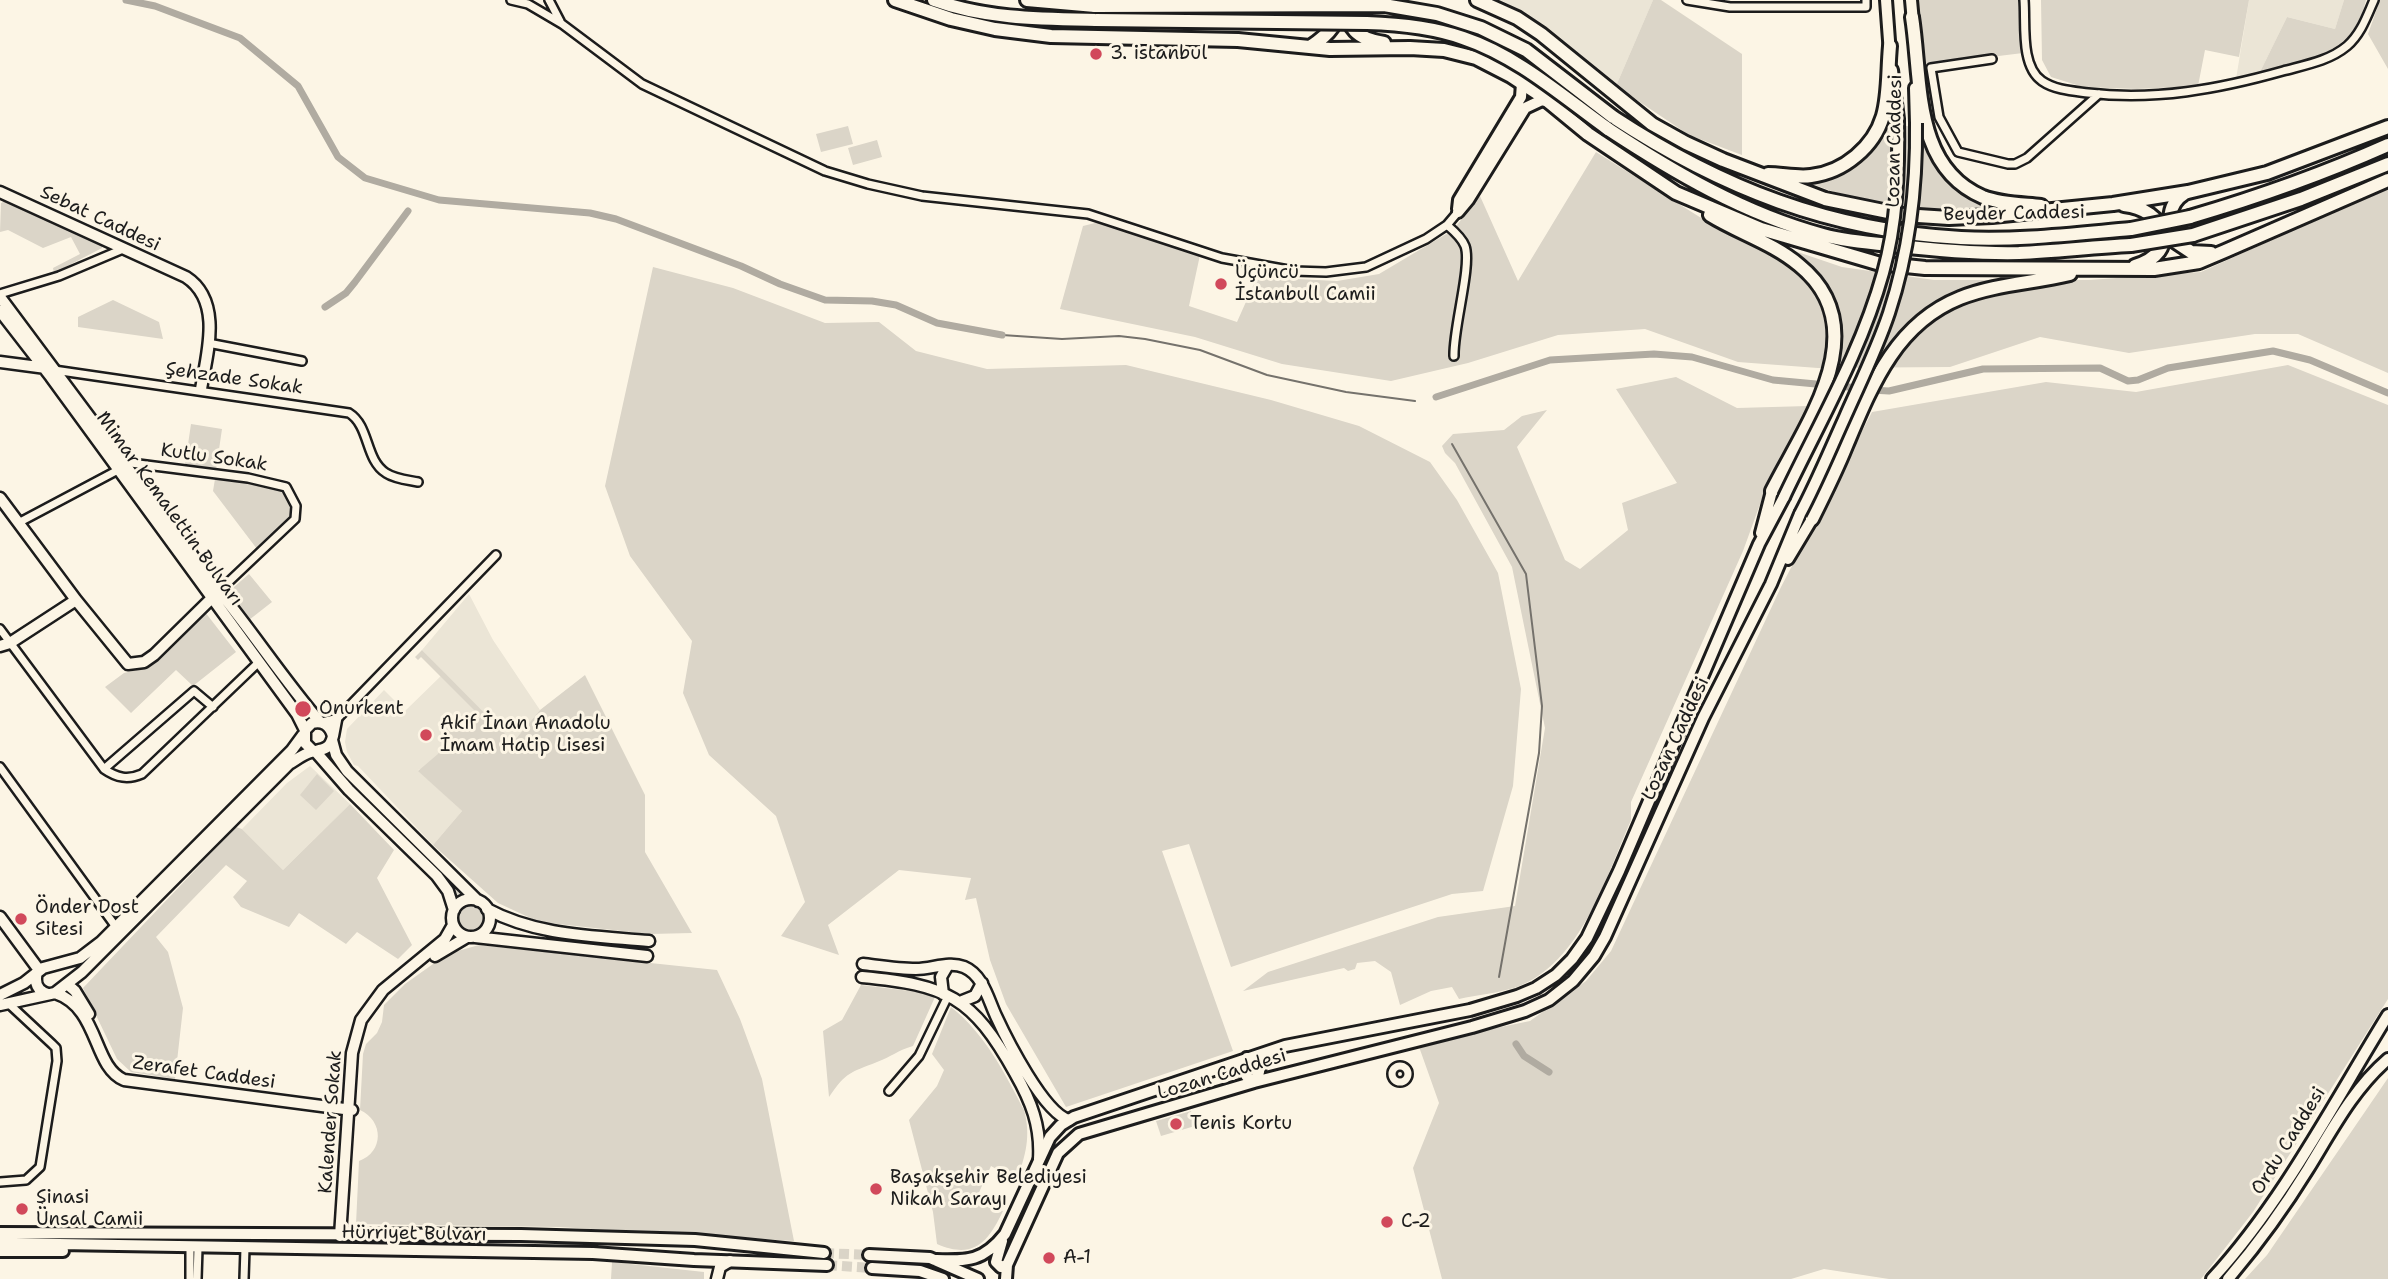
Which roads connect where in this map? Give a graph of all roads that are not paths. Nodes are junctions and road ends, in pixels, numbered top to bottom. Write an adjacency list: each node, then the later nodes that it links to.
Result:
1 (511, 0): 17 (street)
2 (549, 0): 17 (street)
3 (895, 0): 19 (highway)
4 (934, 0): 27 (highway, Beyder Caddesi, bridge)
5 (1027, 0): 26 (highway, Beyder Caddesi, bridge)
6 (1335, 0): 19 (highway)
7 (1350, 0): 20 (highway)
8 (1477, 0): 28 (highway)
9 (1687, 0): 15 (street)
10 (1866, 0): 15 (street)
11 (1886, 0): 18 (main road, Lozan Caddesi)
12 (1911, 0): 16 (main road, Lozan Caddesi)
13 (2024, 0): 23 (street)
14 (2374, 0): 23 (street)
15 (1707, 2)
16 (1912, 17): 34 (highway); 53 (main road, Lozan Caddesi, bridge)
17 (562, 24): 36 (street)
18 (1890, 46): 28 (highway); 51 (main road, Lozan Caddesi, bridge)
19 (1310, 47): 20 (highway)
20 (1410, 48): 22 (highway)
21 (1992, 59): 23 (street)
22 (1522, 83): 24 (highway); 35 (main road)
23 (2099, 94)
24 (1549, 102): 32 (highway); 35 (main road)
25 (2388, 127): 31 (highway)
26 (2388, 145)
27 (2388, 164)
28 (1757, 174): 34 (highway)
29 (2388, 180): 38 (highway)
30 (0, 192): 37 (street, Sebat Caddesi)
31 (2188, 192): 33 (highway); 38 (highway)
32 (1693, 201): 39 (highway); 51 (highway)
33 (2113, 204): 34 (highway); 40 (highway)
34 (2059, 209)
35 (1458, 212): 36 (street)
36 (1447, 226): 44 (street)
37 (123, 249): 41 (street); 43 (street, Sebat Caddesi)
38 (2225, 251): 40 (highway)
39 (2087, 270): 40 (highway); 53 (highway)
40 (2125, 270)
41 (0, 295): 47 (street)
42 (0, 311): 47 (street)
43 (208, 343): 45 (street); 48 (street)
44 (1454, 356)
45 (302, 361)
46 (0, 362): 47 (street)
47 (49, 369): 48 (street, Şehzade Sokak); 49 (street)
48 (201, 389): 50 (street, Şehzade Sokak)
49 (120, 466): 54 (street); 56 (street); 56 (street, Kutlu Sokak)
50 (418, 482)
51 (1778, 494): 90 (main road, Lozan Caddesi)
52 (0, 498): 54 (street)
53 (1806, 517): 92 (main road, Lozan Caddesi)
54 (20, 522): 57 (street)
55 (496, 555): 62 (street)
56 (216, 595): 57 (street); 60 (street, Mimar Kemalettin Bulvarı); 63 (street, Mimar Kemalettin Bulvarı)
57 (76, 600): 59 (street)
58 (0, 629): 59 (street)
59 (5, 645): 68 (street)
60 (260, 662): 61 (street); 64 (street, Mimar Kemalettin Bulvarı)
61 (213, 707): 68 (street); 68 (street)
62 (337, 720): 63 (street); 65 (street)
63 (322, 723): 64 (street); 65 (street)
64 (304, 732): 66 (street); 74 (street)
65 (332, 738): 66 (street); 69 (street)
66 (314, 751): 71 (street); 84 (street)
67 (0, 767): 74 (street)
68 (104, 769)
69 (478, 901): 70 (street); 71 (street)
70 (487, 909): 75 (street); 76 (street)
71 (454, 910): 73 (street)
72 (0, 917): 81 (street)
73 (453, 925): 75 (street); 95 (street, Kalender Sokak)
74 (116, 927): 79 (street)
75 (471, 937): 77 (street); 95 (street, Kalender Sokak)
76 (649, 941)
77 (647, 956)
78 (863, 964): 80 (street)
79 (54, 965): 81 (street); 84 (street)
80 (949, 965): 83 (street); 86 (street)
81 (36, 973): 85 (street); 87 (street)
82 (862, 977): 86 (street)
83 (982, 983): 88 (street); 96 (street)
84 (66, 984): 85 (street); 93 (street, Zerafet Caddesi)
85 (51, 994): 87 (street); 93 (street, Zerafet Caddesi)
86 (946, 995): 88 (street); 94 (street)
87 (3, 1001): 98 (street)
88 (960, 1002): 97 (street)
89 (2388, 1015): 125 (main road, Ordu Caddesi)
90 (1247, 1058): 92 (main road); 96 (main road, Lozan Caddesi)
91 (2388, 1059): 126 (main road, Ordu Caddesi)
92 (1254, 1082): 115 (main road, Lozan Caddesi)
93 (193, 1088): 95 (street, Zerafet Caddesi)
94 (889, 1091)
95 (350, 1106): 102 (street, Kalender Sokak)
96 (1069, 1120): 97 (main road)
97 (1039, 1159): 101 (main road)
98 (0, 1182)
99 (0, 1227): 103 (main road)
100 (0, 1233): 103 (main road, Hürriyet Bulvarı)
101 (1005, 1234): 112 (main road); 115 (main road)
102 (343, 1236): 103 (main road, Hürriyet Bulvarı); 104 (main road, Hürriyet Bulvarı)
103 (108, 1239): 105 (main road, Hürriyet Bulvarı); 106 (main road, Hürriyet Bulvarı); 108 (main road)
104 (695, 1240): 109 (main road, Hürriyet Bulvarı); 111 (main road)
105 (0, 1243)
106 (194, 1247): 107 (main road, Hürriyet Bulvarı); 118 (street); 119 (street)
107 (245, 1248): 111 (main road, Hürriyet Bulvarı); 120 (street)
108 (0, 1251)
109 (824, 1253)
110 (869, 1255): 112 (main road)
111 (697, 1260): 113 (main road, Hürriyet Bulvarı); 121 (street)
112 (935, 1260): 123 (main road)
113 (730, 1261): 114 (main road, Hürriyet Bulvarı); 122 (street)
114 (827, 1265)
115 (1007, 1265): 124 (main road)
116 (872, 1268): 117 (main road)
117 (941, 1278)
118 (190, 1279)
119 (197, 1279)
120 (244, 1279)
121 (712, 1279)
122 (717, 1279)
123 (978, 1279)
124 (1006, 1279)
125 (2212, 1279)
126 (2228, 1279)

